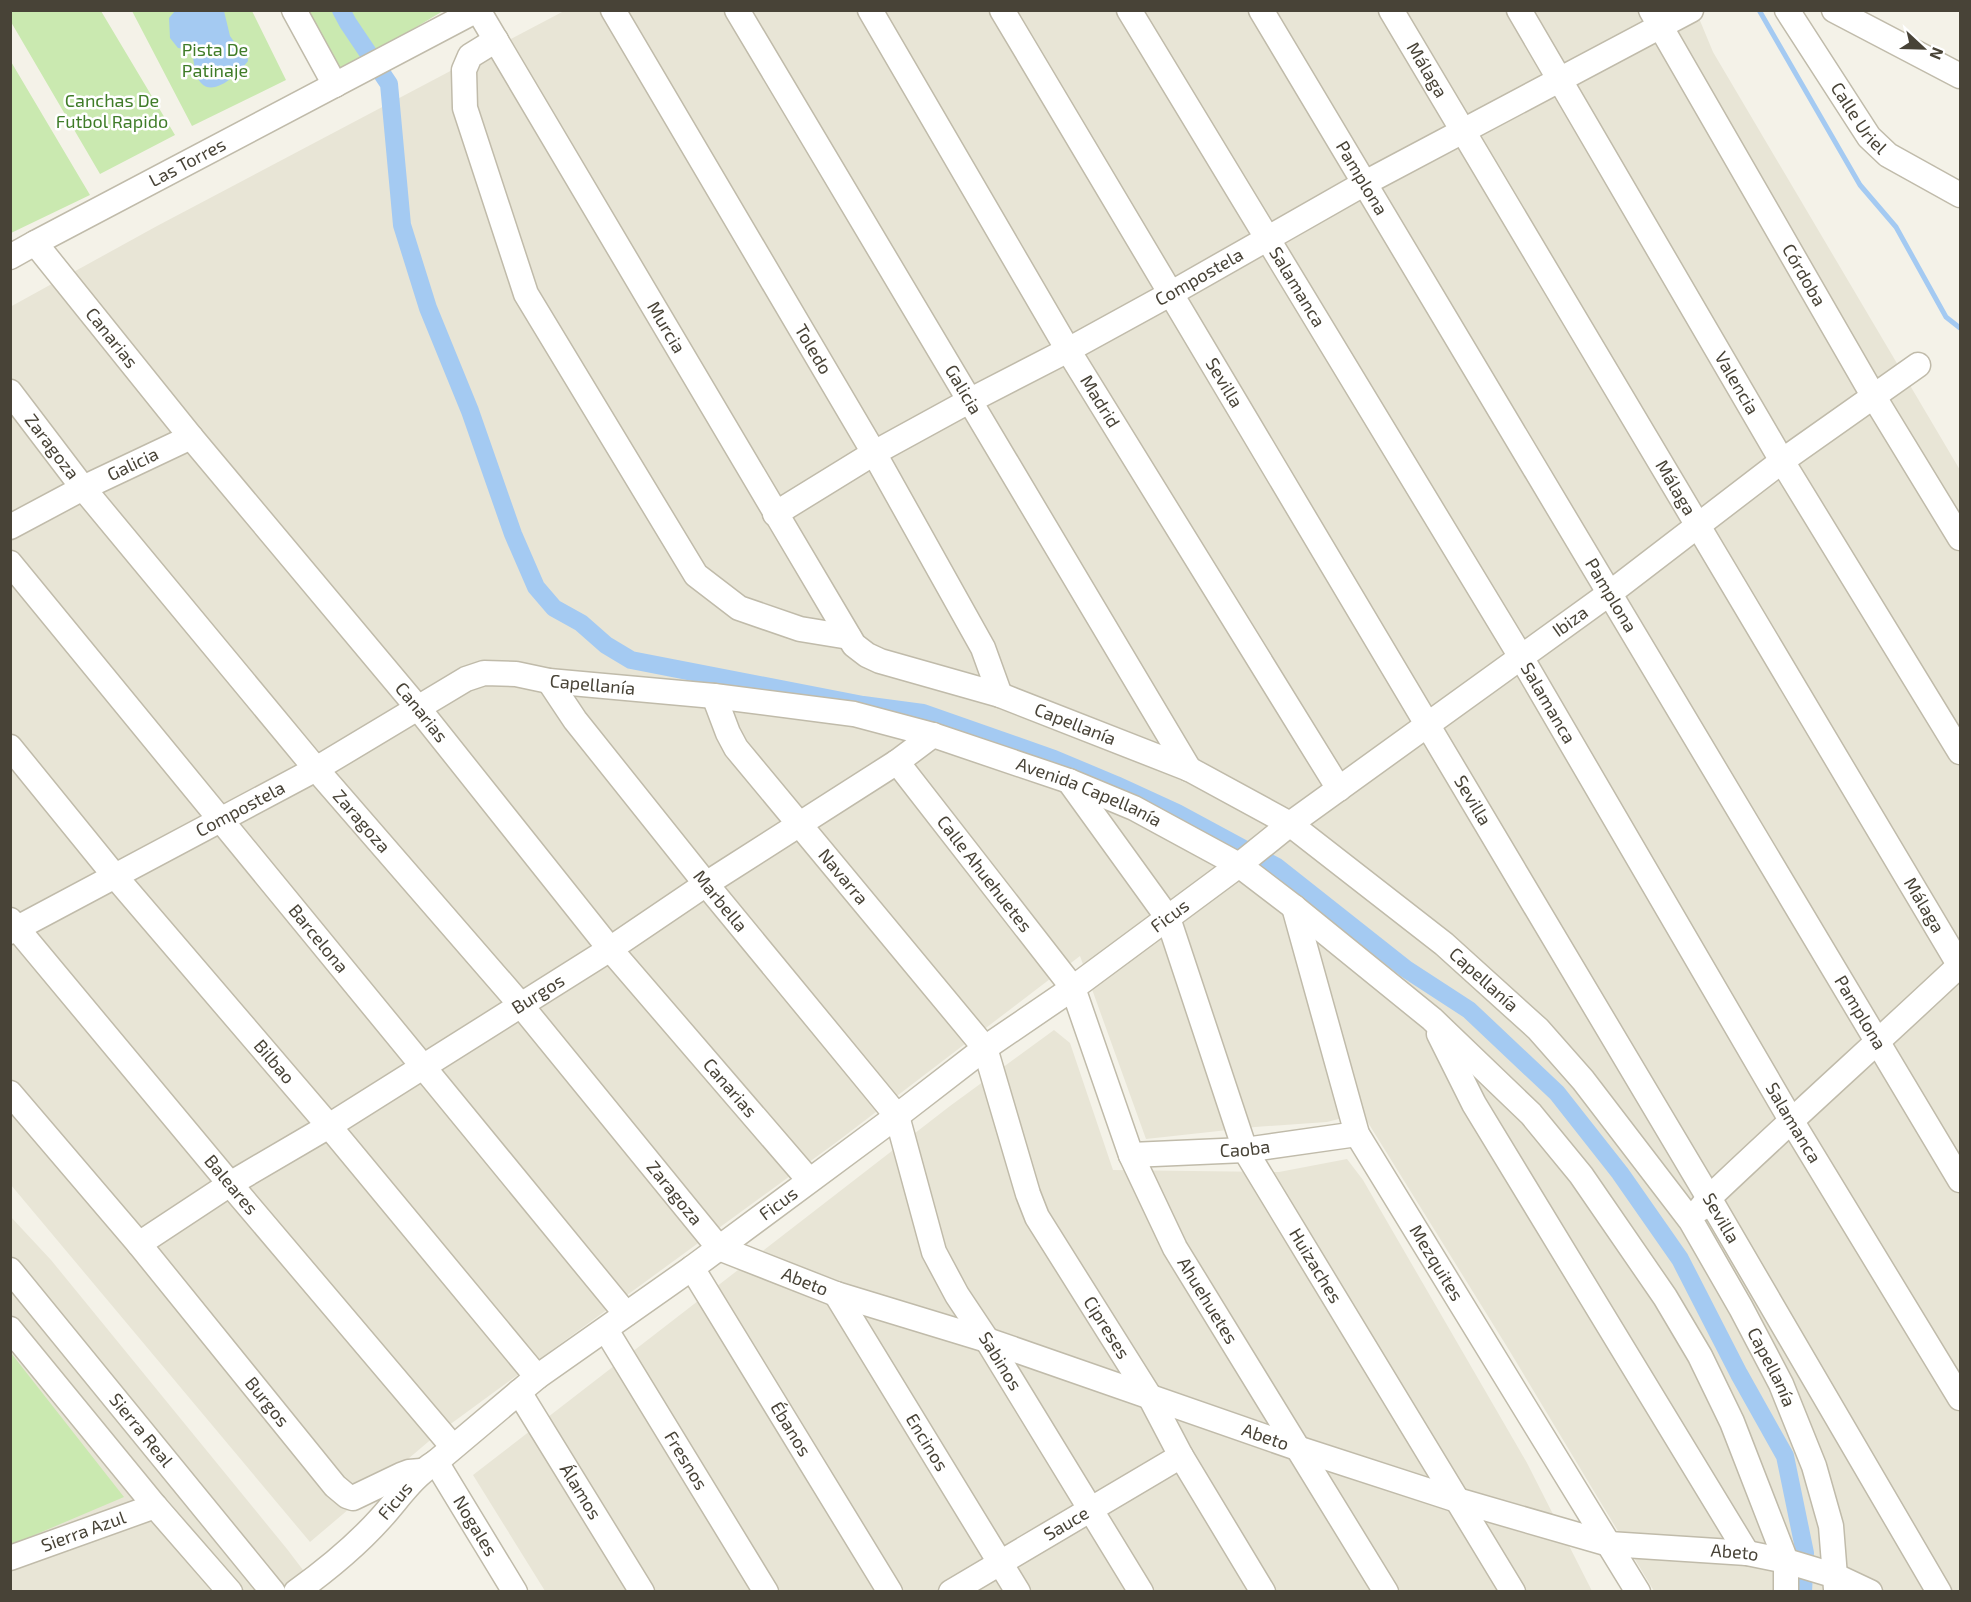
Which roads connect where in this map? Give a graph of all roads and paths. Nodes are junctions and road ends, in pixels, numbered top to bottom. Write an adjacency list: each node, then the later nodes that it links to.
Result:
1 (294, 10): 18 (street)
2 (477, 10): 15 (street, Murcia); 18 (street, Las Torres)
3 (613, 10): 32 (street, Toledo)
4 (737, 10): 30 (street, Galicia)
5 (870, 10): 26 (street, Madrid)
6 (1002, 10): 25 (street, Sevilla)
7 (1129, 10): 22 (street, Salamanca)
8 (1261, 10): 20 (street, Pamplona)
9 (1391, 10): 19 (street, Málaga)
10 (1519, 10): 17 (street, Valencia)
11 (1691, 10): 14 (street, Compostela)
12 (1787, 10): 21 (street, Calle Uriel)
13 (1833, 10): 16 (street)
14 (1656, 18): 17 (street, Compostela); 29 (street, Córdoba)
15 (496, 40): 35 (street, Murcia); 41 (street)
16 (1960, 76)
17 (1559, 80): 19 (street, Compostela); 33 (street, Valencia)
18 (335, 85): 23 (street, Las Torres)
19 (1462, 130): 20 (street, Compostela); 36 (street, Málaga)
20 (1365, 183): 22 (street, Compostela); 40 (street, Pamplona)
21 (1960, 195)
22 (1267, 239): 25 (street, Compostela); 42 (street, Salamanca)
23 (35, 243): 24 (street, Las Torres); 31 (street, Canarias)
24 (10, 257)
25 (1170, 294): 26 (street, Compostela); 48 (street, Sevilla)
26 (1068, 350): 30 (street, Compostela); 56 (street, Madrid)
27 (1918, 364): 29 (street, Ibiza)
28 (10, 392): 34 (street, Zaragoza)
29 (1874, 397): 33 (street, Ibiza); 38 (street, Córdoba)
30 (969, 401): 32 (street, Compostela); 54 (street, Galicia)
31 (191, 437): 34 (street, Galicia); 47 (street, Canarias)
32 (874, 453): 35 (street, Compostela); 45 (street, Toledo)
33 (1782, 461): 36 (street, Ibiza); 51 (street, Valencia)
34 (83, 488): 37 (street, Galicia); 53 (street, Zaragoza)
35 (775, 514): 41 (street, Murcia)
36 (1697, 525): 40 (street, Ibiza); 67 (street, Málaga)
37 (10, 526)
38 (1960, 538)
39 (10, 563): 57 (street, Barcelona)
40 (1610, 593): 42 (street, Ibiza); 71 (street, Pamplona)
41 (851, 641): 45 (street, Capellanía)
42 (1521, 657): 48 (street, Ibiza); 76 (street, Salamanca)
43 (466, 679): 44 (street, Capellanía); 47 (street, Compostela)
44 (549, 681): 46 (street, Capellanía); 62 (street, Marbella)
45 (1000, 695): 54 (street, Capellanía)
46 (714, 696): 49 (street, Capellanía); 58 (street, Navarra)
47 (418, 708): 53 (street, Compostela); 66 (street, Canarias)
48 (1428, 724): 56 (street, Ibiza); 84 (street, Sevilla)
49 (933, 735): 52 (street, Burgos); 55 (street, Avenida Capellanía)
50 (10, 747): 61 (street, Bilbao)
51 (1960, 752)
52 (897, 762): 58 (street, Burgos); 68 (street, Calle Ahuehuetes)
53 (316, 769): 57 (street, Compostela); 69 (street, Zaragoza)
54 (1189, 769): 59 (street, Capellanía)
55 (1069, 781): 60 (street, Avenida Capellanía); 64 (street, Huizaches)
56 (1339, 789): 59 (street, Ibiza)
57 (219, 820): 61 (street, Compostela); 73 (street, Barcelona)
58 (801, 824): 62 (street, Burgos); 72 (street, Navarra)
59 (1283, 829): 60 (street, Ficus); 85 (street, Capellanía)
60 (1243, 862): 63 (street); 64 (street, Ficus)
61 (114, 875): 65 (street, Compostela); 77 (street, Bilbao)
62 (706, 884): 66 (street, Burgos); 75 (street, Marbella)
63 (1294, 907): 70 (street); 78 (street, Mezquites)
64 (1168, 918): 68 (street, Ficus); 79 (street, Huizaches)
65 (13, 927): 83 (street, Baleares)
66 (610, 949): 69 (street, Burgos); 81 (street, Canarias)
67 (1960, 965): 71 (street)
68 (1073, 988): 72 (street, Ficus); 80 (street, Ahuehuetes)
69 (520, 1004): 73 (street, Burgos); 87 (street, Zaragoza)
70 (1431, 1019): 105 (street); 108 (street)
71 (1879, 1042): 76 (street); 82 (street, Pamplona)
72 (985, 1048): 75 (street, Ficus); 96 (street, Cipreses)
73 (423, 1067): 77 (street, Burgos); 91 (street, Barcelona)
74 (10, 1093): 86 (street, Burgos)
75 (897, 1116): 81 (street, Ficus); 94 (street, Sabinos)
76 (1791, 1120): 84 (street); 97 (street, Salamanca)
77 (329, 1126): 83 (street, Burgos); 95 (street, Bilbao)
78 (1357, 1134): 79 (street, Caoba); 104 (street, Mezquites)
79 (1245, 1150): 80 (street, Caoba); 101 (street, Huizaches)
80 (1131, 1155): 98 (street, Ahuehuetes)
81 (809, 1180): 87 (street, Ficus)
82 (1960, 1180)
83 (230, 1184): 86 (street, Burgos); 100 (street, Baleares)
84 (1709, 1198): 85 (street); 126 (street, Sevilla)
85 (1690, 1221): 109 (street, Capellanía)
86 (139, 1244): 100 (street, Burgos)
87 (719, 1248): 88 (street, Ficus); 90 (street, Abeto)
88 (692, 1268): 91 (street, Ficus); 116 (street, Ébanos)
89 (10, 1270): 111 (street, Sierra Real)
90 (836, 1294): 94 (street, Abeto); 107 (street, Encinos)
91 (626, 1314): 93 (street, Ficus)
92 (10, 1329): 102 (street, Sierra Real)
93 (606, 1330): 95 (street, Ficus); 115 (street, Fresnos)
94 (987, 1340): 96 (street, Abeto); 103 (street, Sabinos)
95 (528, 1384): 100 (street, Ficus); 114 (street, Álamos)
96 (1150, 1397): 98 (street, Abeto); 99 (street, Cipreses)
97 (1960, 1398)
98 (1297, 1448): 101 (street, Abeto); 121 (street, Ahuehuetes)
99 (1181, 1456): 103 (street, Sauce); 120 (street, Cipreses)
100 (437, 1460): 112 (street, Ficus); 113 (street, Nogales)
101 (1457, 1500): 104 (street, Abeto); 122 (street, Huizaches)
102 (155, 1506): 106 (street, Sierra Azul); 110 (street, Sierra Real)
103 (1091, 1508): 107 (street, Sauce); 119 (street, Sabinos)
104 (1609, 1544): 105 (street, Abeto); 123 (street, Mezquites)
105 (1747, 1553): 108 (street, Abeto)
106 (10, 1558)
107 (1000, 1561): 117 (street, Sauce); 118 (street, Encinos)
108 (1794, 1564): 109 (street, Abeto); 124 (street)
109 (1832, 1580): 125 (street, Abeto)
110 (230, 1592)
111 (273, 1592)
112 (296, 1592)
113 (515, 1592)
114 (642, 1592)
115 (766, 1592)
116 (890, 1592)
117 (951, 1592)
118 (1018, 1592)
119 (1142, 1592)
120 (1263, 1592)
121 (1386, 1592)
122 (1513, 1592)
123 (1638, 1592)
124 (1786, 1592)
125 (1870, 1592)
126 (1939, 1592)

